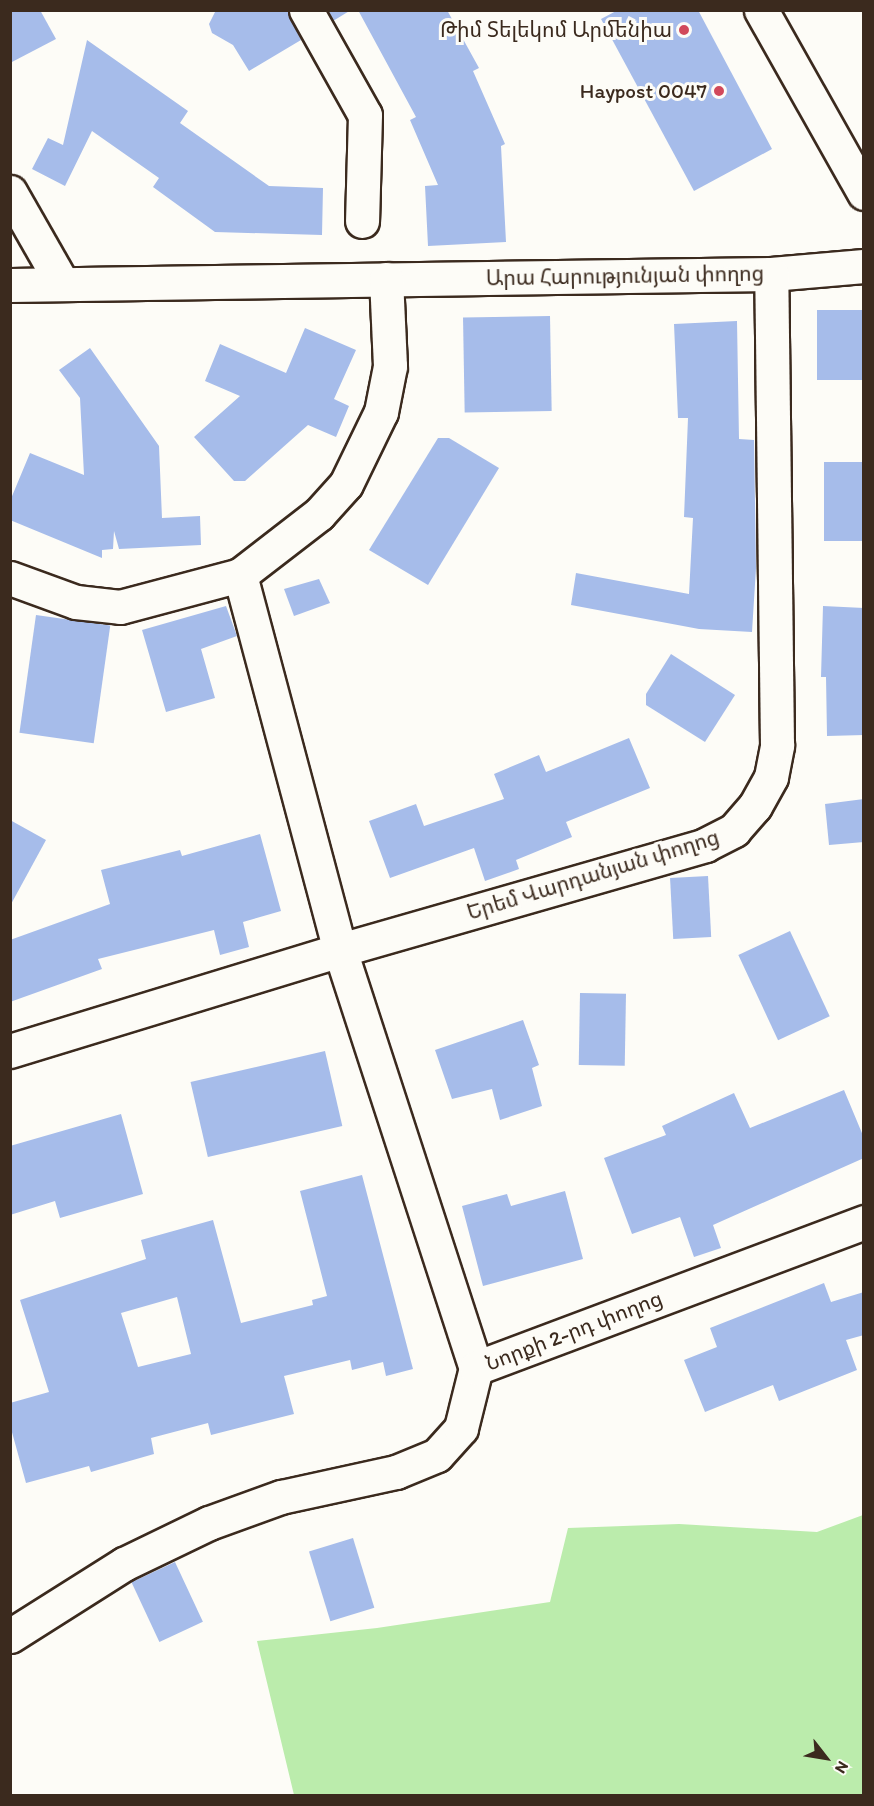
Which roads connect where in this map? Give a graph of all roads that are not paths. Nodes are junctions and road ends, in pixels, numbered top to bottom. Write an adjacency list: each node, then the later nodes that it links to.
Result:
1 (306, 10): 5 (street)
2 (760, 10): 4 (street)
3 (10, 192): 9 (street)
4 (864, 193)
5 (362, 222)
6 (864, 266): 7 (street, Արա Հարությունյան փողոց)
7 (771, 274): 8 (street, Արա Հարությունյան փողոց); 13 (street, Երեմ Վարդանյան փողոց)
8 (386, 279): 9 (street, Արա Հարությունյան փողոց); 11 (street)
9 (62, 283): 10 (street, Արա Հարությունյան փողոց)
10 (10, 285)
11 (240, 575): 12 (street); 13 (street)
12 (10, 578)
13 (340, 950): 14 (street, Երեմ Վարդանյան փողոց); 16 (street)
14 (10, 1051)
15 (864, 1222): 16 (street, Նորքի 2-րդ փողոց)
16 (476, 1368): 17 (street, Նորքի 2-րդ փողոց)
17 (10, 1636)

